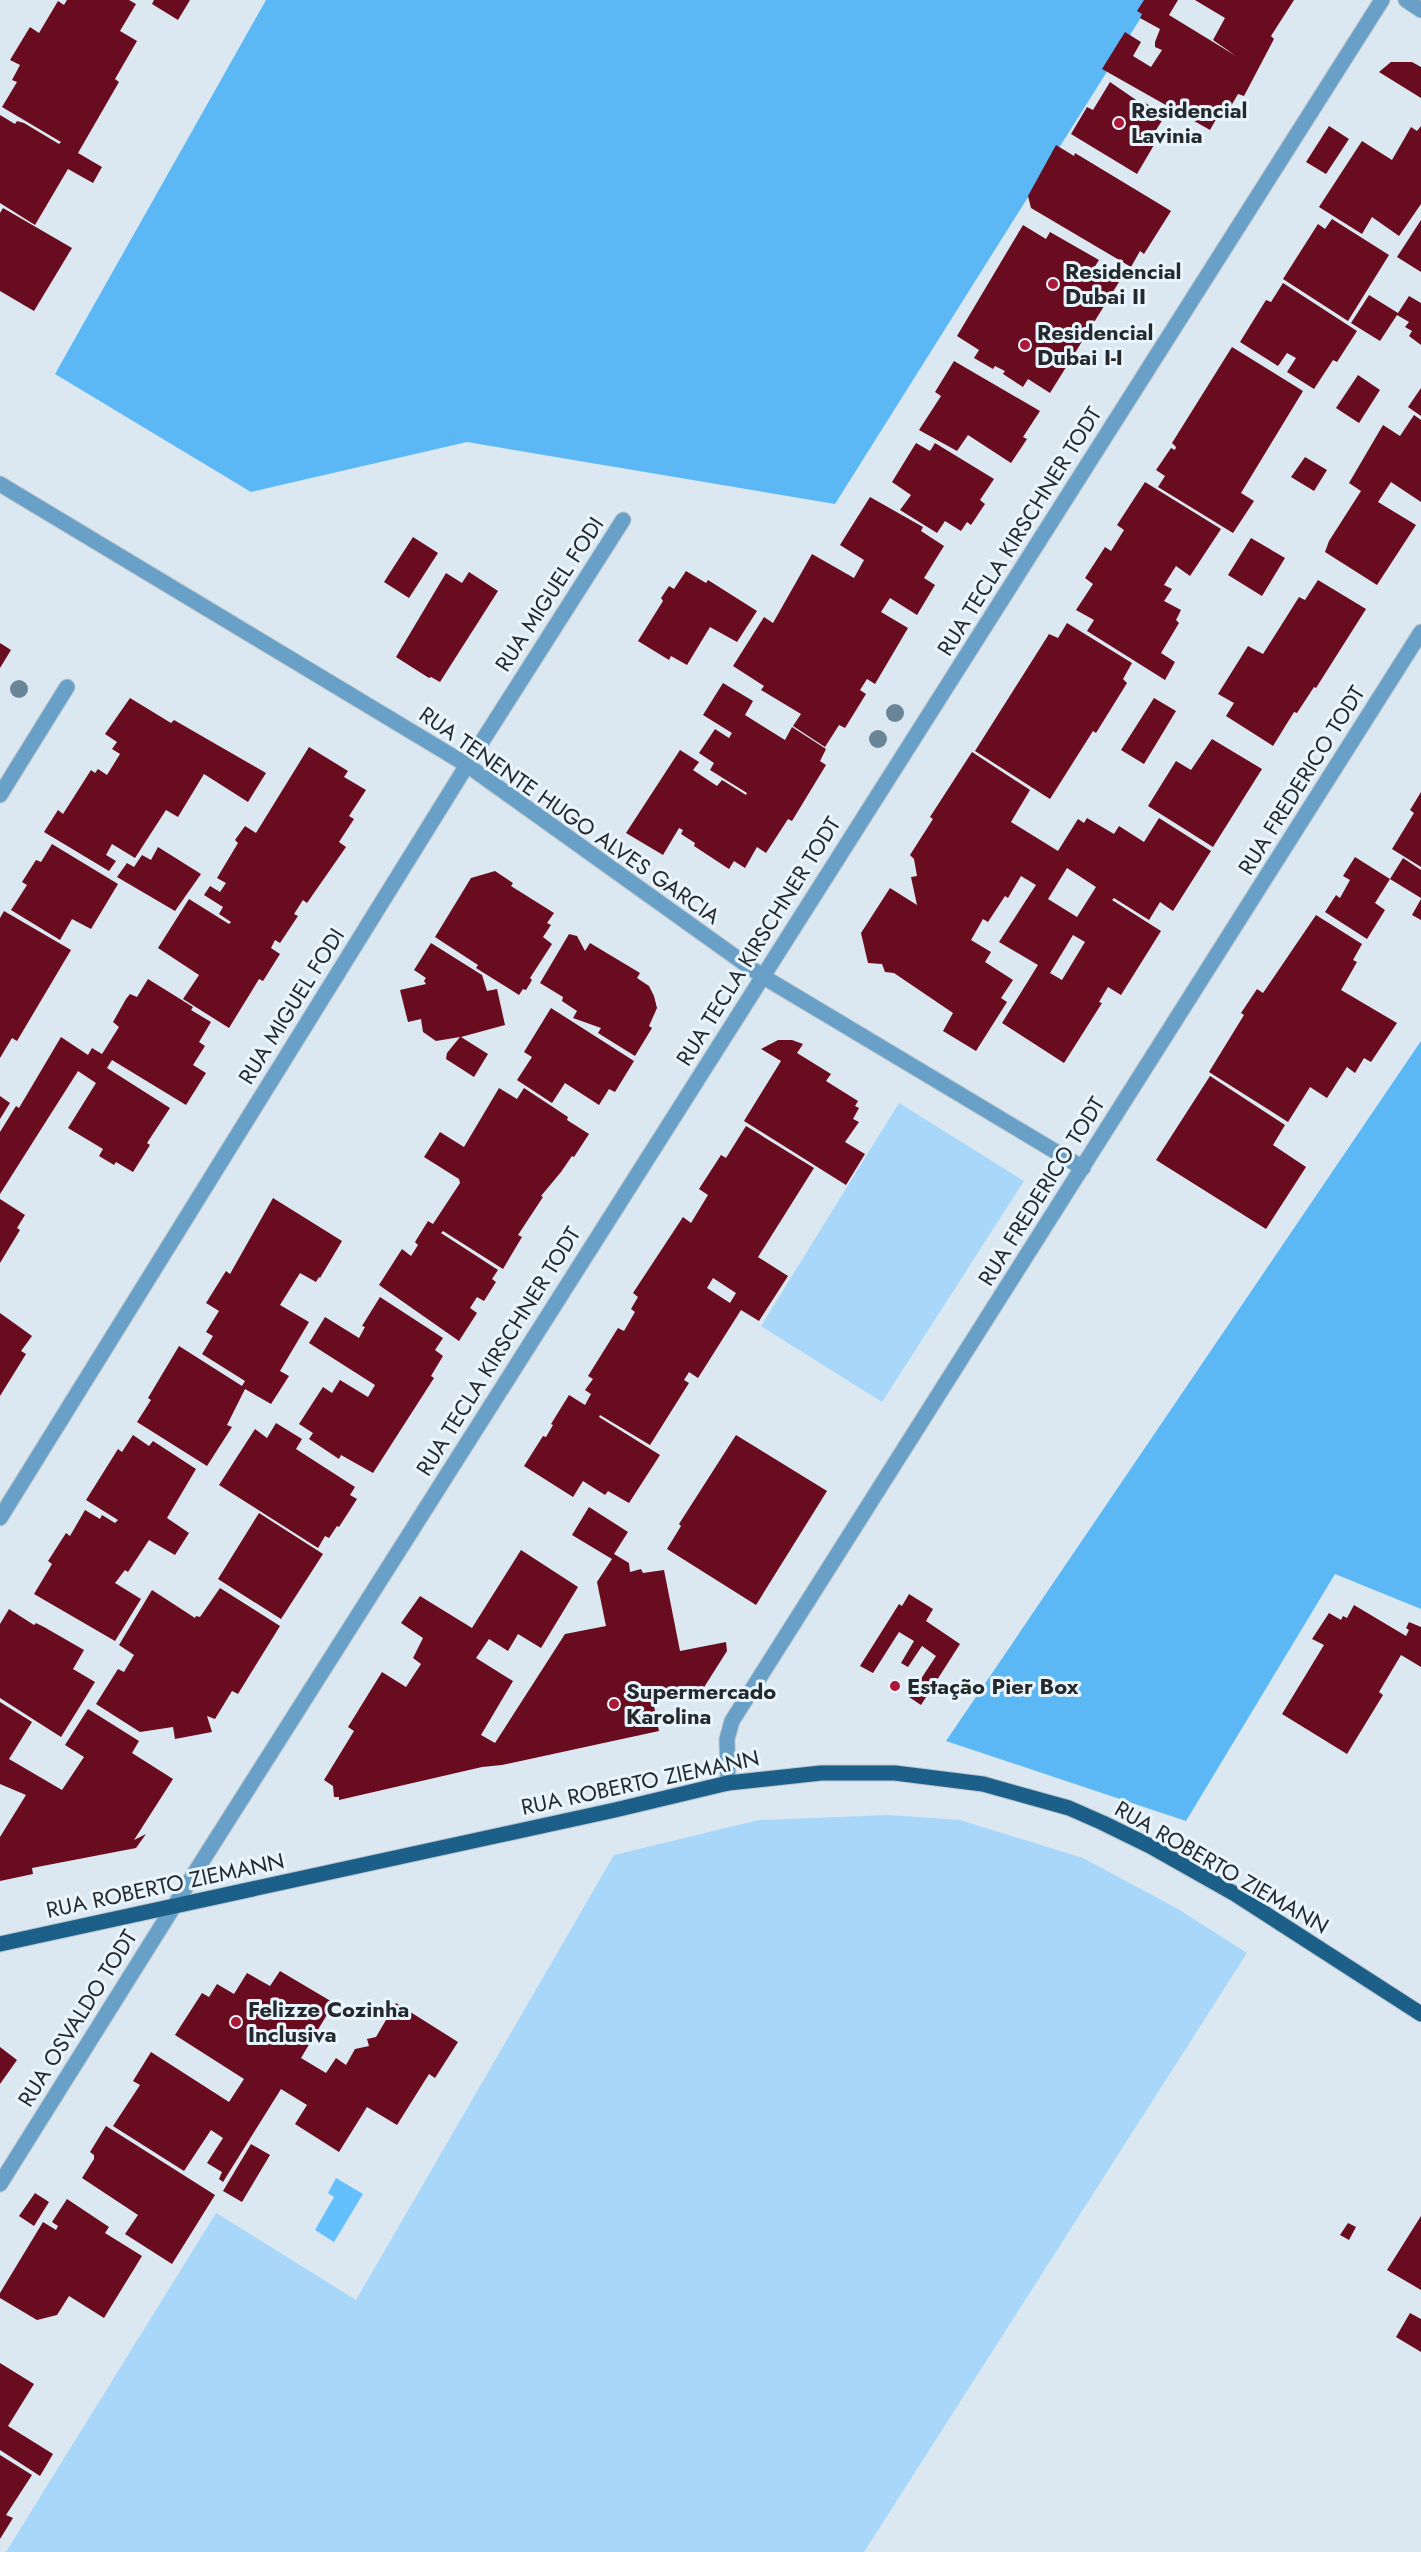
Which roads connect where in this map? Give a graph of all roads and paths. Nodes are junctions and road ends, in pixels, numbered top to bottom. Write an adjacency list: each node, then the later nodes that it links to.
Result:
1 (1382, 0): 10 (street, RUA TECLA KIRSCHNER TODT)
2 (1406, 0): 3 (street)
3 (1421, 10)
4 (0, 484): 8 (street, RUA TENENTE HUGO ALVES GARCIA)
5 (623, 520): 8 (street, RUA MIGUEL FODI)
6 (1421, 632): 11 (street, RUA FREDERICO TODT)
7 (67, 687): 9 (street)
8 (466, 765): 10 (street, RUA TENENTE HUGO ALVES GARCIA); 12 (street, RUA MIGUEL FODI)
9 (0, 795)
10 (762, 976): 11 (street, RUA TENENTE HUGO ALVES GARCIA); 14 (street, RUA TECLA KIRSCHNER TODT)
11 (1083, 1168): 13 (street, RUA FREDERICO TODT)
12 (0, 1518)
13 (728, 1783): 14 (main road, RUA ROBERTO ZIEMANN); 16 (main road, RUA ROBERTO ZIEMANN)
14 (173, 1907): 15 (main road, RUA ROBERTO ZIEMANN); 17 (street, RUA OSVALDO TODT)
15 (0, 1944)
16 (1421, 2014)
17 (0, 2184)

